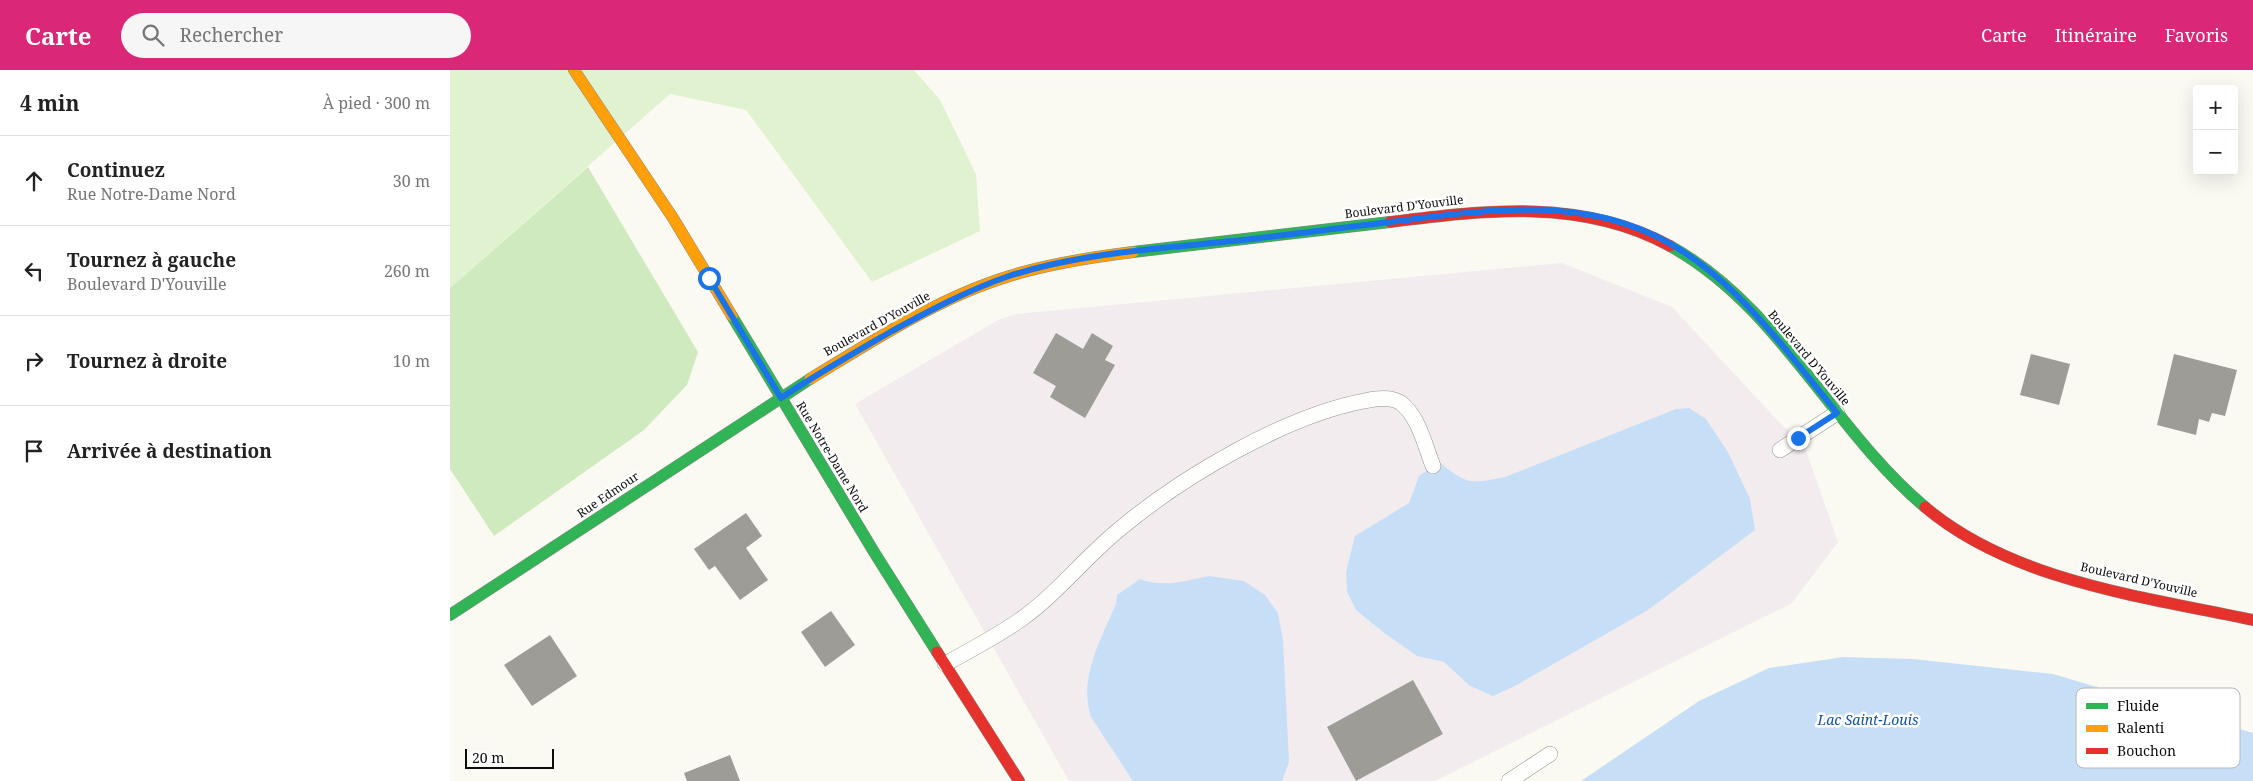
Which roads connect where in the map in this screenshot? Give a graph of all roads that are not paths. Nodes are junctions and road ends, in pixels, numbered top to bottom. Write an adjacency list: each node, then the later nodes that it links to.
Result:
1 (574, 70): 2 (street, Rue Notre-Dame Nord)
2 (781, 398): 3 (street, Boulevard D'Youville); 6 (street, Rue Edmour); 8 (street, Rue Notre-Dame Nord)
3 (1837, 413): 4 (lane); 7 (street, Boulevard D'Youville)
4 (1780, 450)
5 (1433, 466): 8 (lane)
6 (450, 615)
7 (2253, 620)
8 (945, 664): 10 (street, Rue Notre-Dame Nord)
9 (1550, 754): 11 (lane)
10 (1019, 781)
11 (1509, 781)

